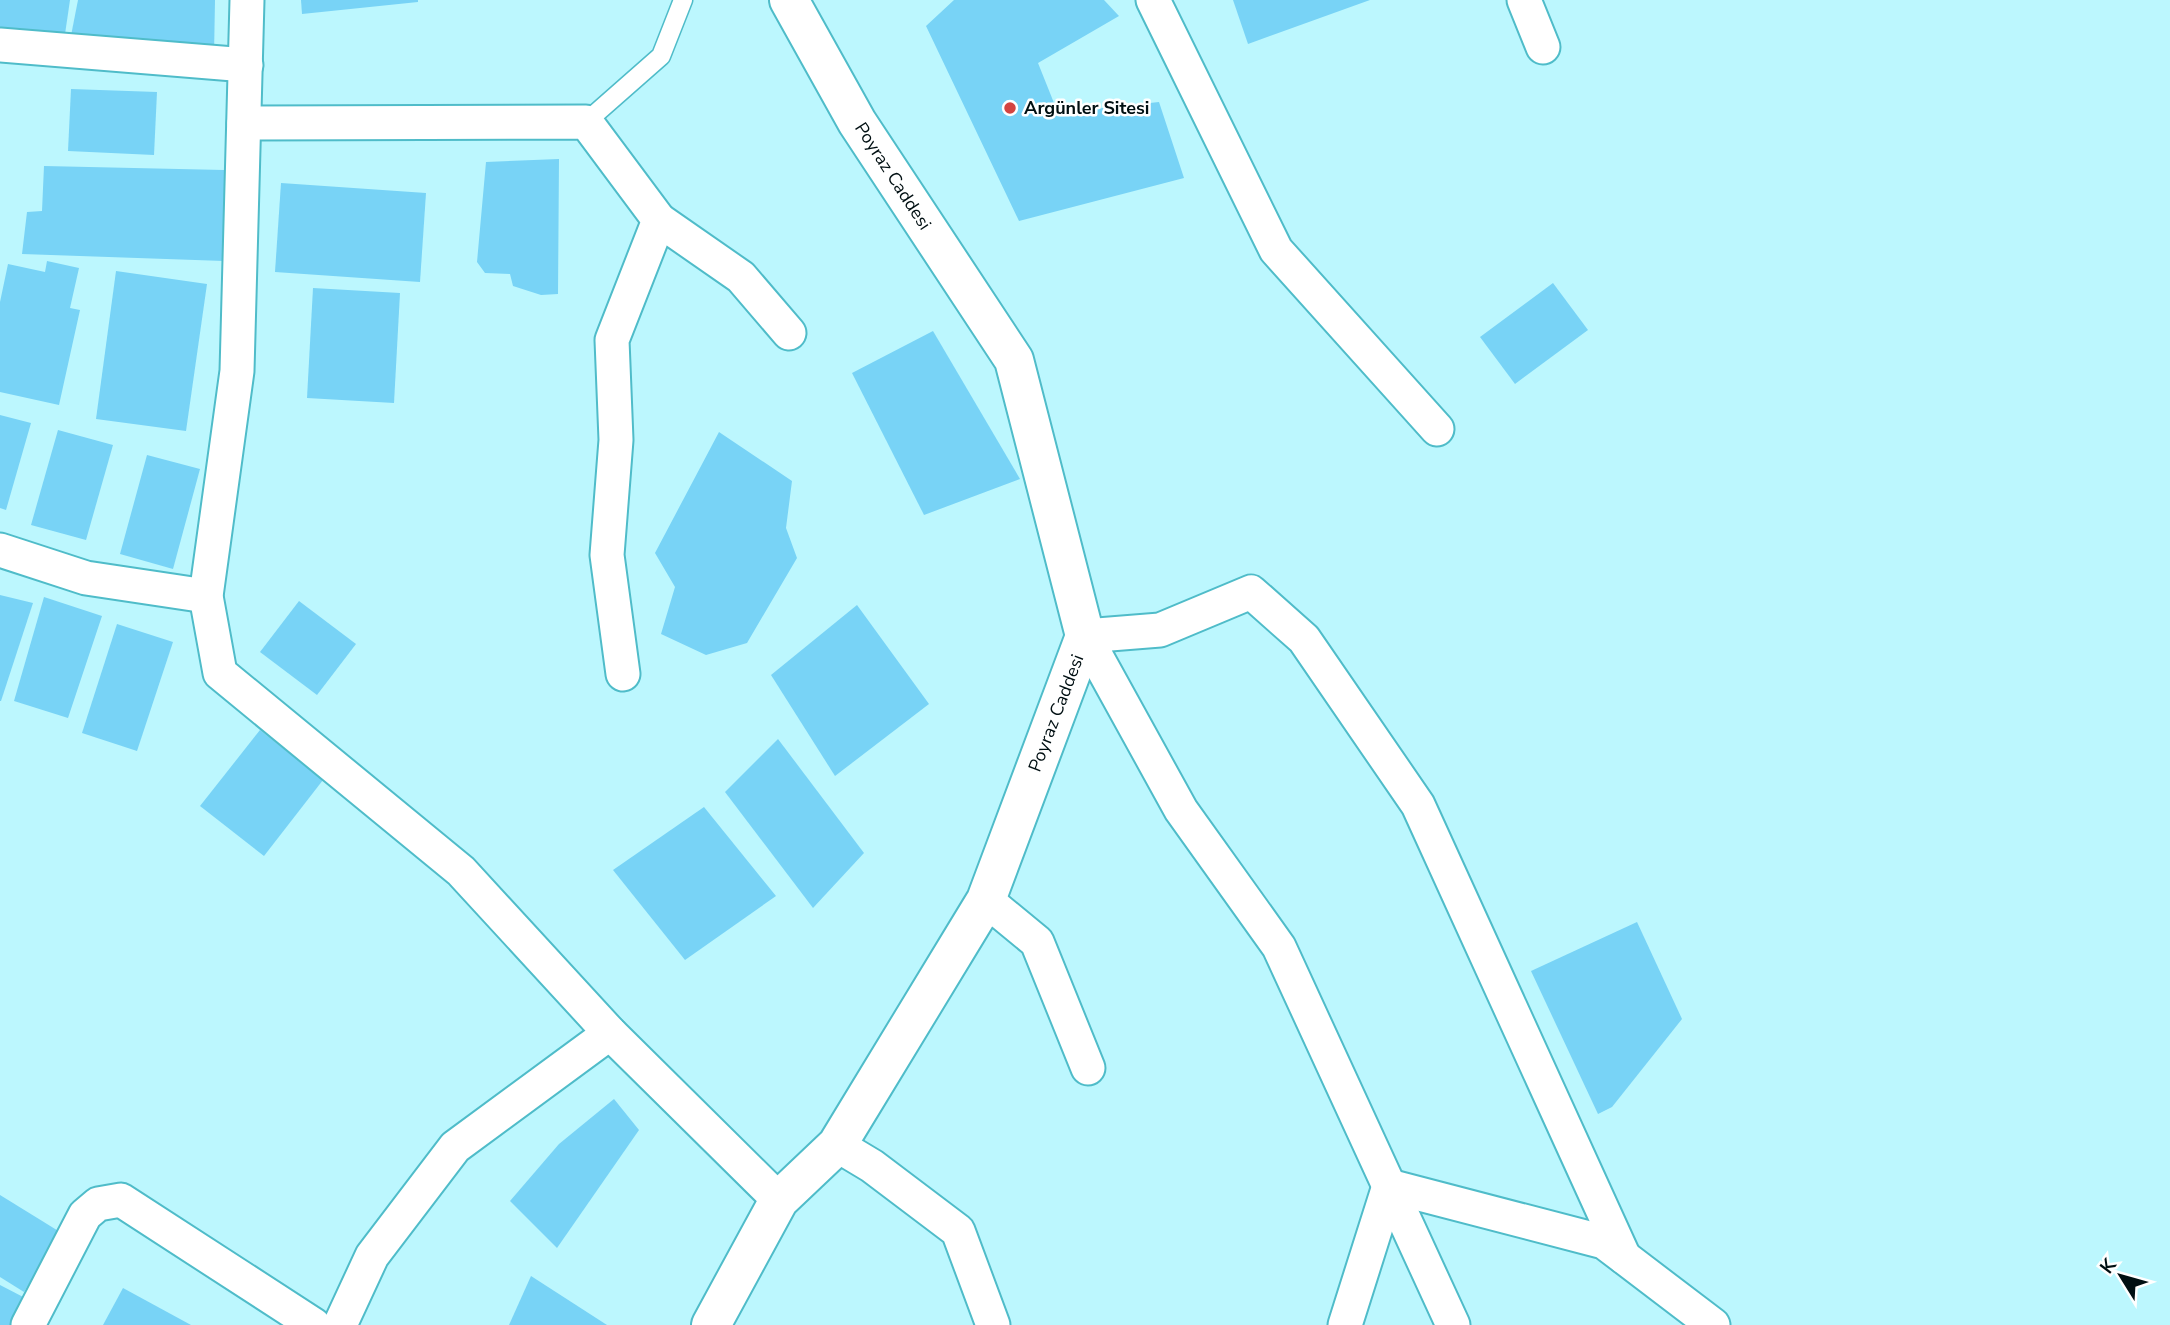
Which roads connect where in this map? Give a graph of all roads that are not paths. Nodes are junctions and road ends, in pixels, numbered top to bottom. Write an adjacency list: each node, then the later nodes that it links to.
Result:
1 (247, 0): 8 (street)
2 (683, 0): 9 (lane)
3 (789, 0): 16 (street, Poyraz Caddesi)
4 (1153, 0): 13 (street)
5 (1524, 0): 7 (street)
6 (0, 45): 8 (street)
7 (1543, 47)
8 (246, 65): 10 (street)
9 (586, 122): 10 (street); 11 (street)
10 (244, 123): 15 (street)
11 (659, 220): 12 (street); 17 (street)
12 (789, 333)
13 (1437, 429)
14 (0, 550): 15 (street)
15 (206, 596): 19 (street)
16 (1086, 636): 18 (street, Poyraz Caddesi); 22 (street); 24 (street)
17 (623, 674)
18 (986, 900): 20 (street); 21 (street, Poyraz Caddesi)
19 (610, 1033): 23 (street); 27 (street)
20 (1088, 1068)
21 (837, 1145): 23 (street, Poyraz Caddesi); 29 (street)
22 (1389, 1186): 24 (street); 30 (street); 31 (street)
23 (779, 1200): 28 (street, Poyraz Caddesi)
24 (1624, 1257): 32 (street)
25 (28, 1325): 26 (street)
26 (314, 1325)
27 (340, 1325)
28 (711, 1325)
29 (993, 1325)
30 (1345, 1325)
31 (1453, 1325)
32 (1713, 1325)

